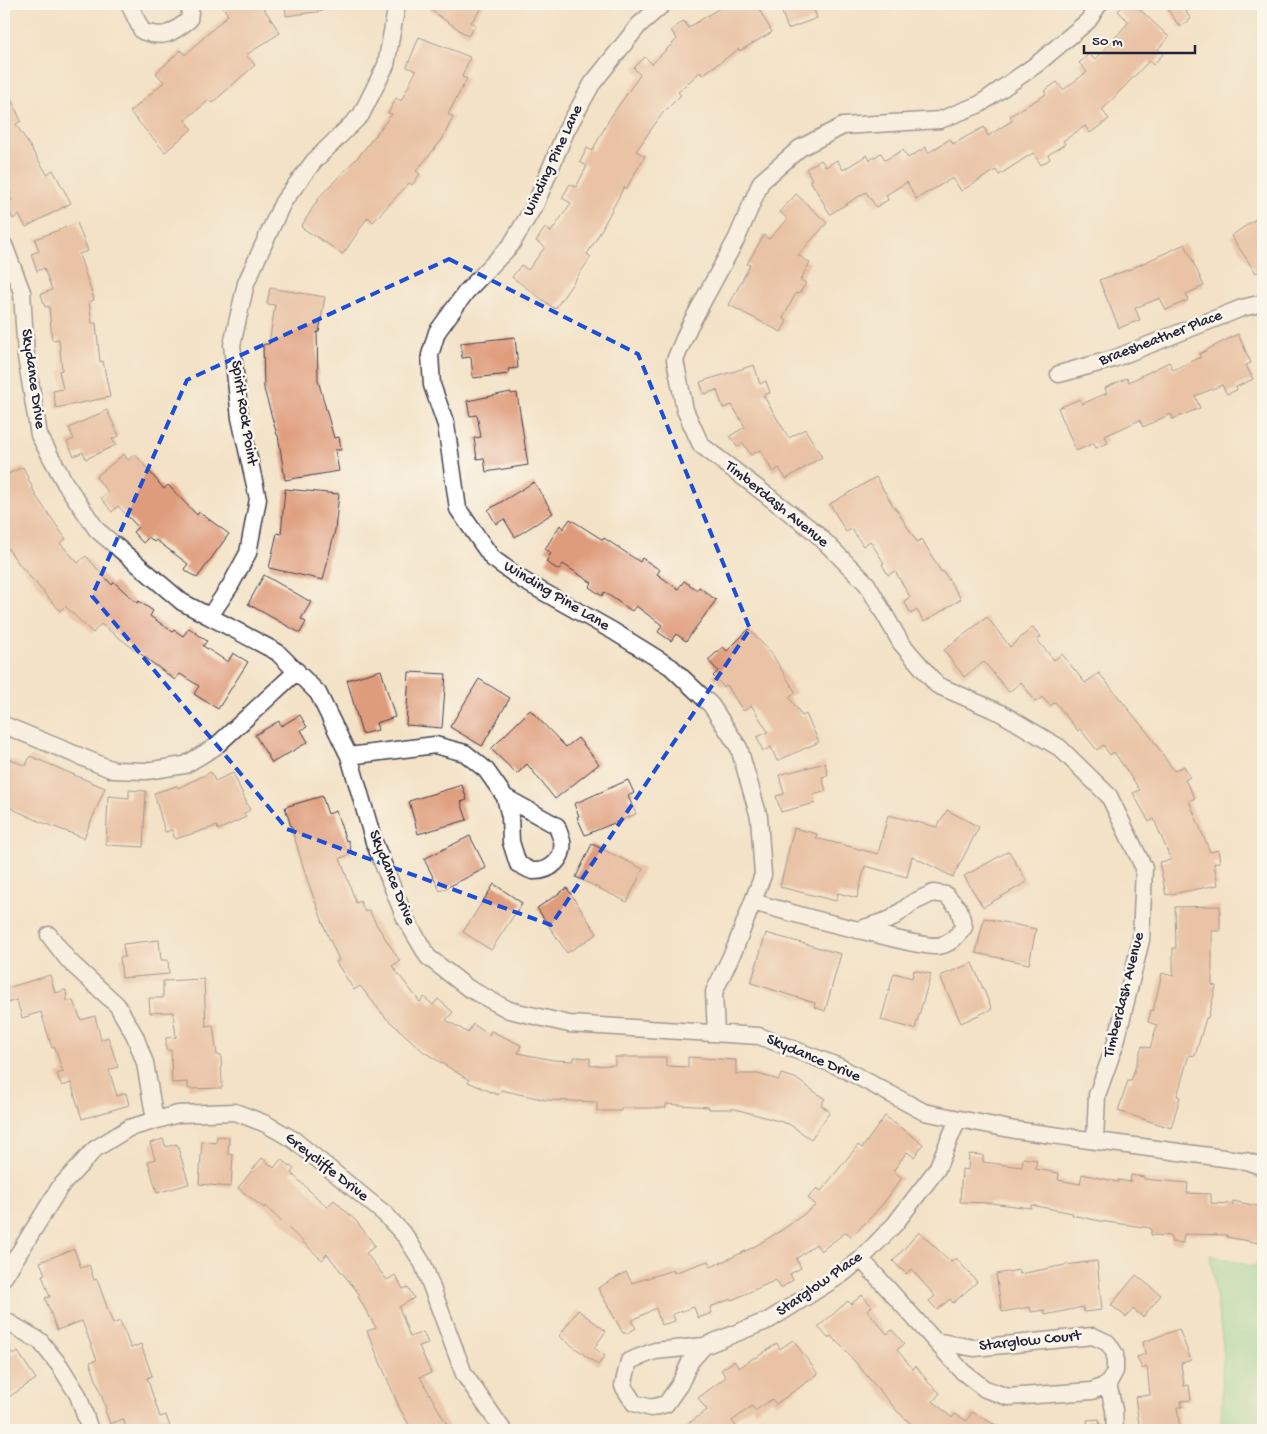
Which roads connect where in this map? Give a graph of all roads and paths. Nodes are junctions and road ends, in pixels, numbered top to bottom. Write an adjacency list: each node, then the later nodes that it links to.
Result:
1 (132, 4): 2 (street)
2 (191, 4)
3 (398, 4): 9 (street, Spirit Rock Point)
4 (663, 4): 14 (street, Winding Pine Lane)
5 (1099, 4): 20 (street, Timberdash Avenue)
6 (4, 245): 9 (street, Skydance Drive)
7 (1263, 303): 8 (street, Braesheather Place)
8 (1059, 374)
9 (210, 616): 10 (street, Skydance Drive)
10 (297, 672): 11 (street); 12 (street, Skydance Drive)
11 (4, 724)
12 (349, 756): 13 (street); 17 (street, Skydance Drive)
13 (505, 797): 13 (street)
14 (753, 902): 15 (street); 17 (street, Winding Pine Lane)
15 (858, 930): 15 (street)
16 (49, 935): 19 (street)
17 (716, 1033): 18 (street, Skydance Drive)
18 (958, 1119): 20 (street, Skydance Drive); 22 (street, Starglow Place)
19 (155, 1120): 23 (street, Greycliffe Drive); 29 (street, Greycliffe Drive)
20 (1095, 1141): 21 (street, Skydance Drive)
21 (1263, 1168)
22 (861, 1259): 25 (street, Starglow Court); 26 (street, Starglow Place)
23 (4, 1277)
24 (4, 1320): 28 (street)
25 (935, 1341): 27 (street, Starglow Court); 27 (street, Starglow Court)
26 (704, 1346): 26 (street, Starglow Place)
27 (1108, 1384): 30 (street, Starglow Court)
28 (90, 1430)
29 (503, 1430)
30 (1114, 1430)

